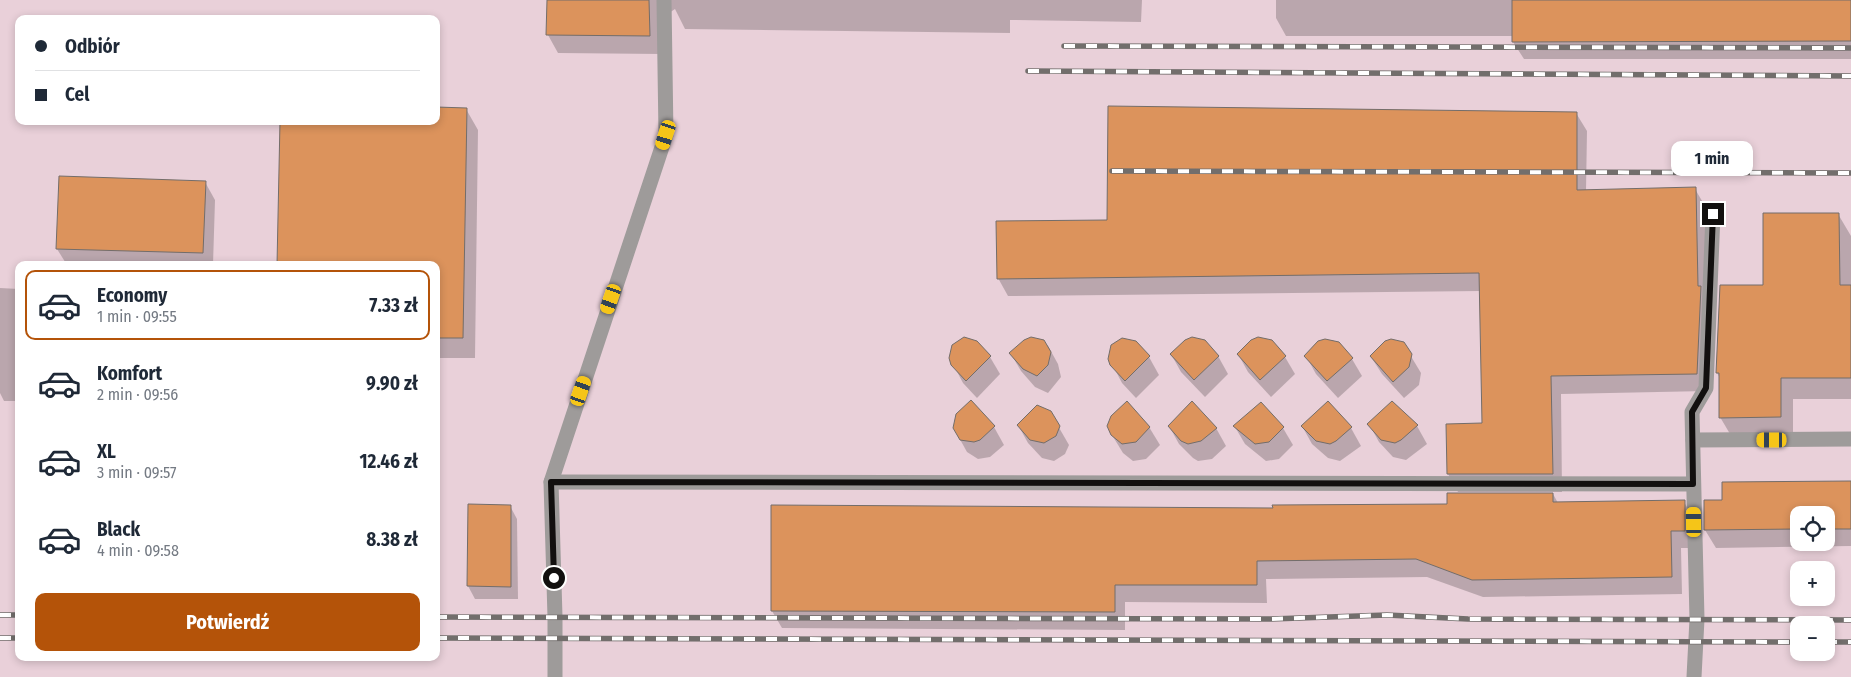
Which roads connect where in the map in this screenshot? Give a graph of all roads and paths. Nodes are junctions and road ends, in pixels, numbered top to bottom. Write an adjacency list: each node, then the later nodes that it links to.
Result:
1 (664, 0): 5 (lane)
2 (1713, 214): 4 (lane)
3 (1851, 439): 4 (lane)
4 (1693, 440): 6 (lane)
5 (551, 482): 6 (lane); 7 (lane)
6 (1693, 484): 8 (lane)
7 (555, 677)
8 (1694, 677)

